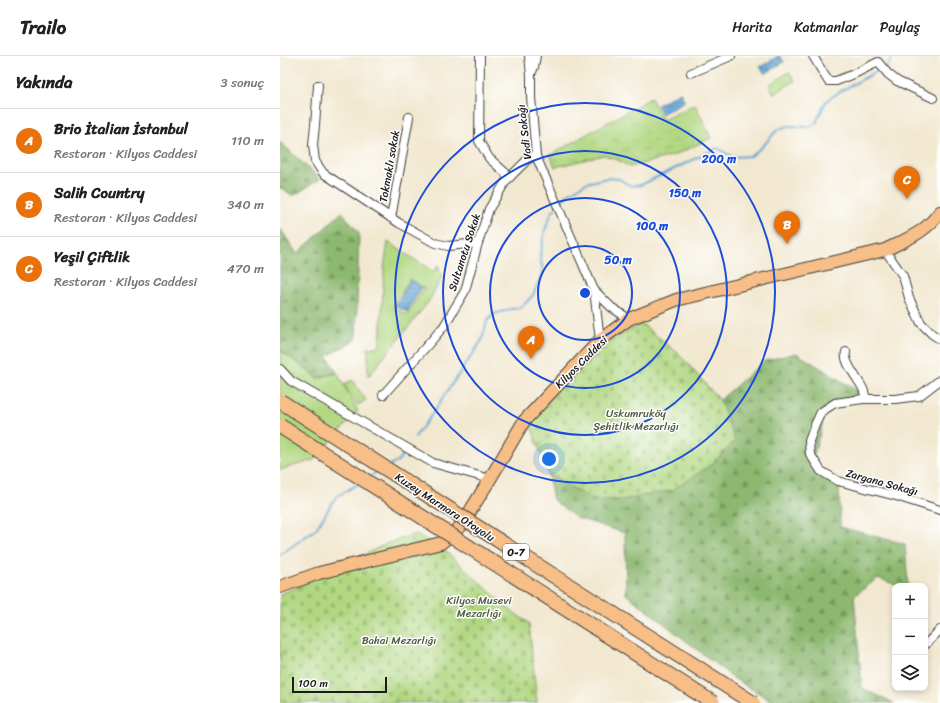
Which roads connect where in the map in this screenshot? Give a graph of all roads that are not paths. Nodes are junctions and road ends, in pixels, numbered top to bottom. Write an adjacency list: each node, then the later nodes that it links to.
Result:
1 (480, 56): 12 (street)
2 (529, 56): 7 (street, Vadi Sokağı)
3 (536, 56): 7 (street)
4 (731, 56): 6 (street)
5 (813, 56): 9 (street)
6 (691, 73)
7 (531, 75): 11 (street, Vadi Sokağı)
8 (318, 85): 14 (street)
9 (933, 98)
10 (408, 117): 14 (street, Tokmaklı sokak)
11 (536, 156): 12 (street, Sultanotu Sokak); 17 (street, Vadi Sokağı)
12 (510, 177): 15 (street, Sultanotu Sokak)
13 (940, 212): 16 (main road, Kilyos Caddesi)
14 (391, 218): 15 (street)
15 (478, 243): 24 (street, Sultanotu Sokak)
16 (885, 250): 18 (main road, Kilyos Caddesi); 19 (street)
17 (594, 290): 18 (street); 20 (street)
18 (629, 319): 20 (main road, Kilyos Caddesi)
19 (940, 339)
20 (600, 340): 28 (main road, Kilyos Caddesi)
21 (846, 352): 25 (street)
22 (280, 369): 28 (street)
23 (940, 380): 25 (street, Zargana Sokağı)
24 (383, 395)
25 (866, 399): 29 (street, Zargana Sokağı)
26 (280, 401): 34 (highway, Kuzey Marmara Otoyolu / O-7, bridge)
27 (280, 426): 33 (highway, Kuzey Marmara Otoyolu / O-7, bridge)
28 (490, 479): 30 (main road, Kilyos Caddesi)
29 (940, 510)
30 (280, 587)
31 (940, 630): 32 (street)
32 (928, 642)
33 (713, 703)
34 (753, 703)

